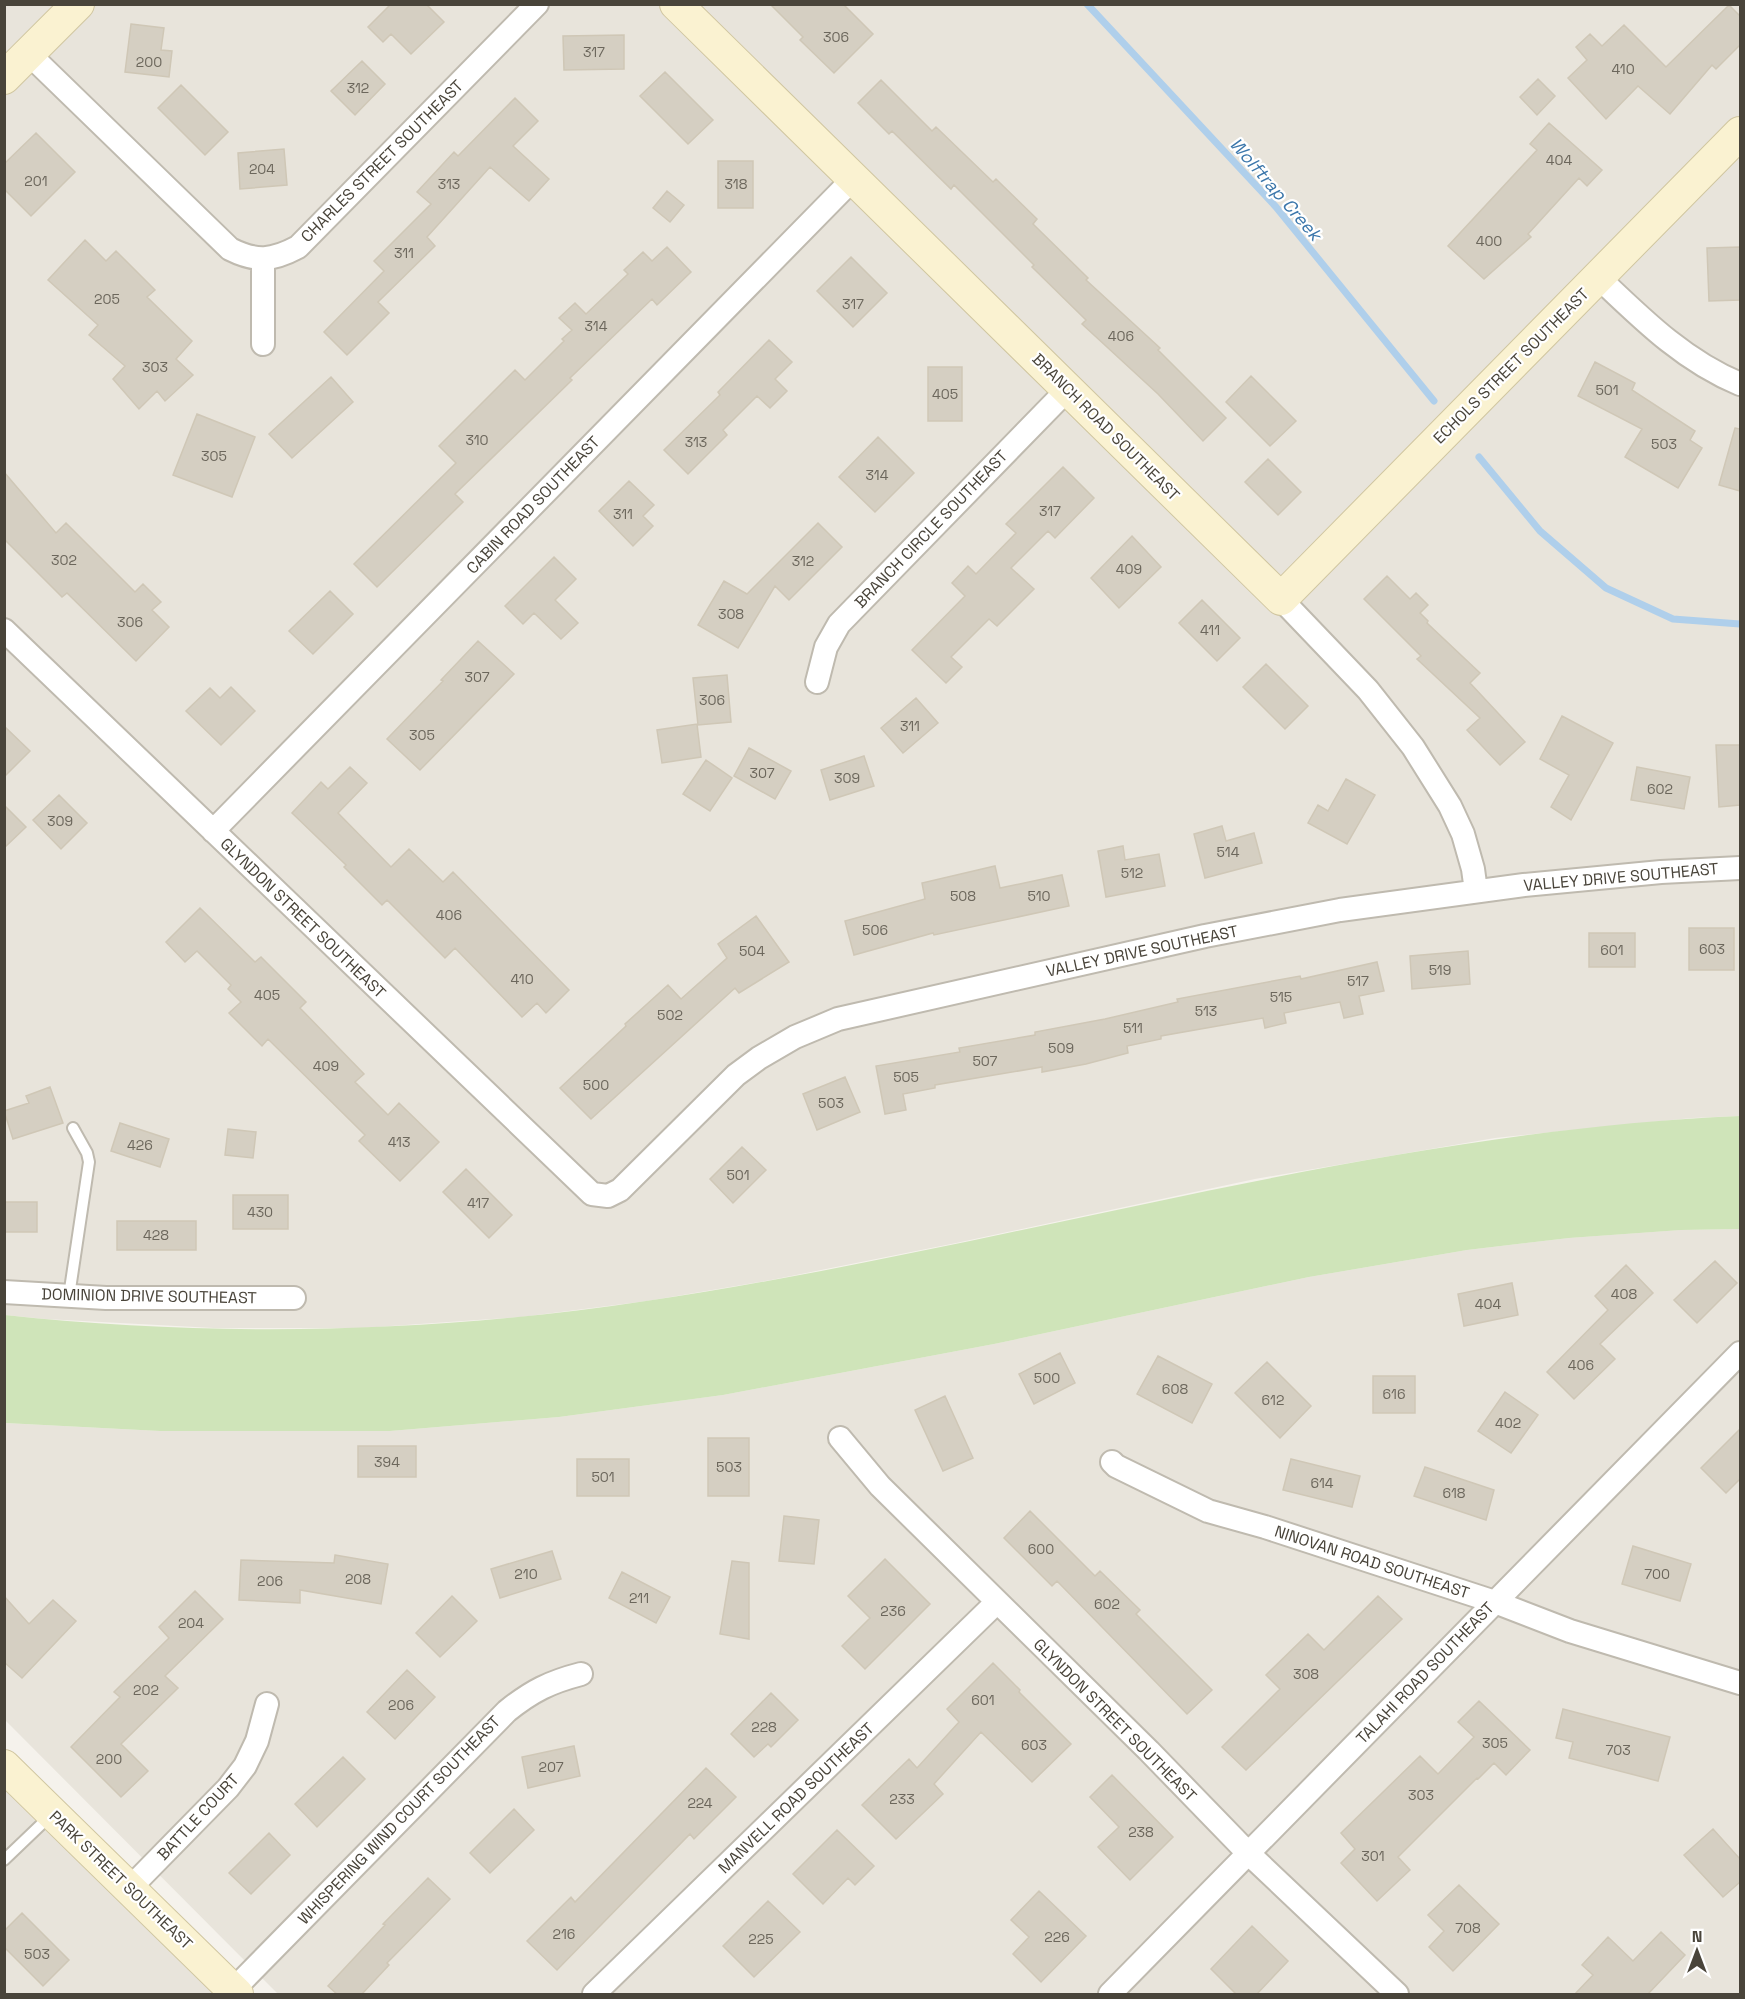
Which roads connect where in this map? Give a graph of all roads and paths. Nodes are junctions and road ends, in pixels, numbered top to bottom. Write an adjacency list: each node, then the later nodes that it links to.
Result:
1 (78, 4): 4 (street)
2 (537, 4): 8 (street, CHARLES STREET SOUTHEAST)
3 (676, 4): 7 (street, BRANCH ROAD SOUTHEAST)
4 (29, 54): 5 (street); 8 (street)
5 (4, 78)
6 (1740, 133): 9 (street, ECHOLS STREET SOUTHEAST)
7 (854, 179): 12 (street, BRANCH ROAD SOUTHEAST); 16 (street, CABIN ROAD SOUTHEAST)
8 (263, 259): 10 (street)
9 (1598, 278): 11 (street); 13 (street, ECHOLS STREET SOUTHEAST)
10 (263, 344)
11 (1740, 384)
12 (1068, 389): 13 (street, BRANCH ROAD SOUTHEAST); 15 (street, BRANCH CIRCLE SOUTHEAST)
13 (1281, 599): 18 (street, BRANCH ROAD SOUTHEAST)
14 (4, 630): 16 (street, GLYNDON STREET SOUTHEAST)
15 (817, 682)
16 (213, 831): 20 (street, GLYNDON STREET SOUTHEAST)
17 (1740, 868): 18 (street, VALLEY DRIVE SOUTHEAST)
18 (1476, 891): 20 (street, VALLEY DRIVE SOUTHEAST)
19 (73, 1128): 22 (lane)
20 (608, 1196)
21 (4, 1292): 22 (street, DOMINION DRIVE SOUTHEAST)
22 (69, 1296): 23 (street, DOMINION DRIVE SOUTHEAST)
23 (294, 1298)
24 (1740, 1353): 28 (street, TALAHI ROAD SOUTHEAST)
25 (840, 1438): 27 (street, GLYNDON STREET SOUTHEAST)
26 (1112, 1462): 28 (street, NINOVAN ROAD SOUTHEAST)
27 (997, 1602): 34 (street, GLYNDON STREET SOUTHEAST); 38 (street, MANVELL ROAD SOUTHEAST)
28 (1495, 1602): 30 (street, NINOVAN ROAD SOUTHEAST); 34 (street, TALAHI ROAD SOUTHEAST)
29 (581, 1674): 37 (street, WHISPERING WIND COURT SOUTHEAST)
30 (1740, 1683)
31 (267, 1704): 36 (street, BATTLE COURT)
32 (4, 1767): 33 (street, PARK STREET SOUTHEAST)
33 (53, 1814): 35 (lane); 36 (street, PARK STREET SOUTHEAST)
34 (1248, 1853): 39 (street, TALAHI ROAD SOUTHEAST); 40 (street, GLYNDON STREET SOUTHEAST)
35 (4, 1860)
36 (129, 1889): 37 (street, PARK STREET SOUTHEAST)
37 (235, 1992)
38 (594, 1995)
39 (1110, 1995)
40 (1397, 1995)

